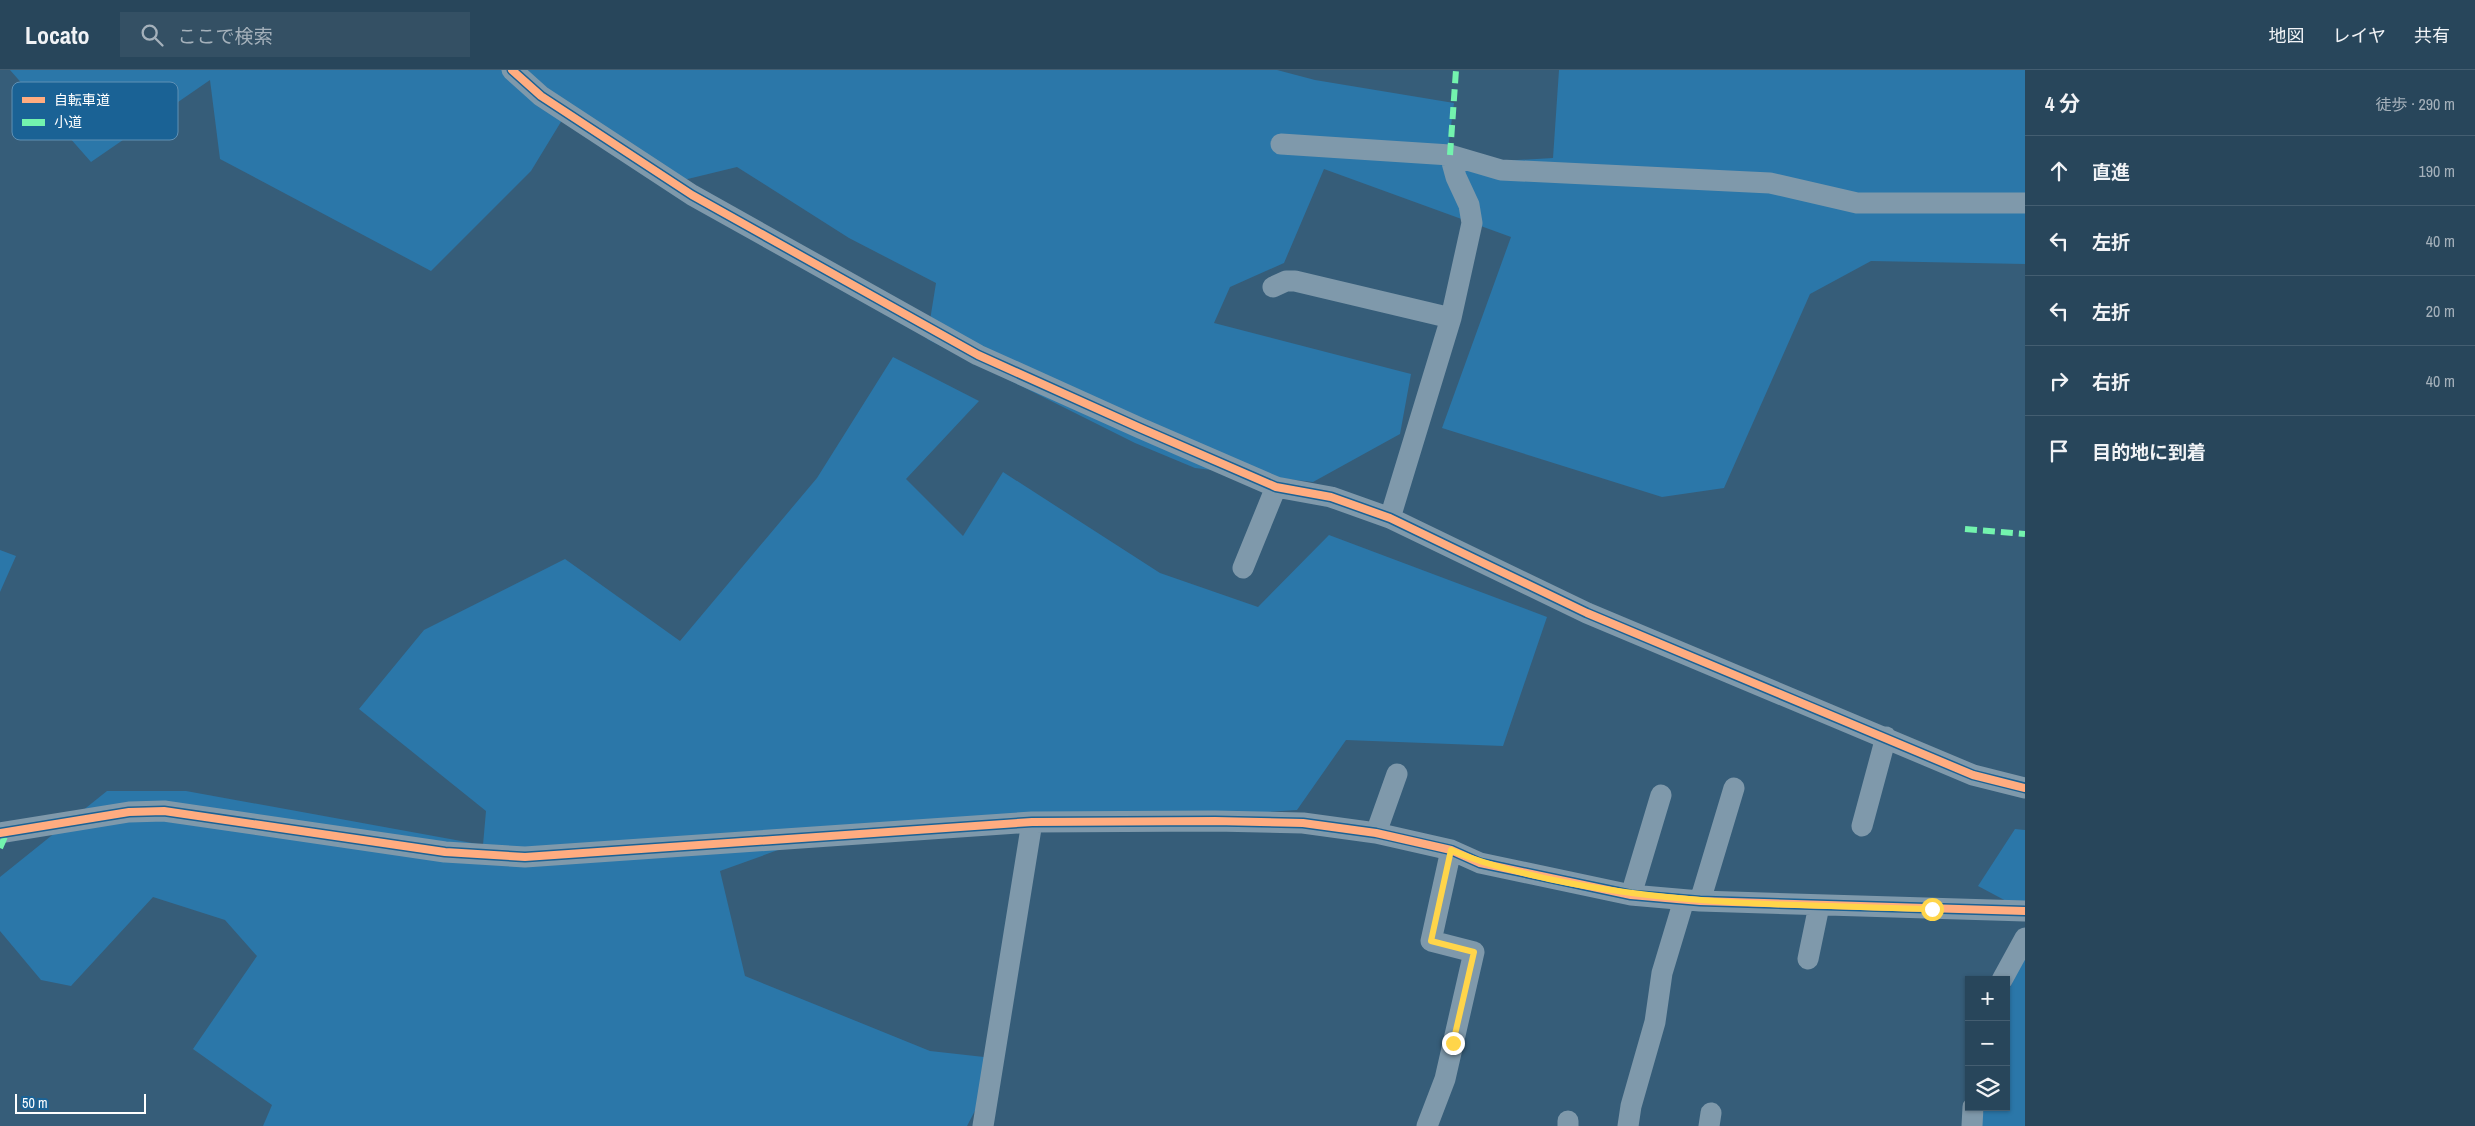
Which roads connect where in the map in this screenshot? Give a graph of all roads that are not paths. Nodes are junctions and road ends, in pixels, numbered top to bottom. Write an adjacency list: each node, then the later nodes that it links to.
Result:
1 (512, 70): 7 (street)
2 (1281, 144): 3 (street)
3 (1450, 156): 4 (street); 6 (street)
4 (2025, 203)
5 (1272, 287): 6 (street)
6 (1451, 318): 8 (street)
7 (1276, 486): 8 (street); 9 (street)
8 (1390, 518): 10 (street)
9 (1243, 568)
10 (1886, 737): 13 (street); 16 (street)
11 (1397, 774): 18 (street)
12 (1734, 788): 21 (street)
13 (2025, 788)
14 (1661, 795): 20 (street)
15 (1032, 822): 17 (street); 18 (street); 28 (street)
16 (1862, 826)
17 (0, 833)
18 (1376, 833): 19 (street)
19 (1451, 850): 20 (street); 29 (street)
20 (1632, 894): 21 (street)
21 (1692, 901): 22 (street); 30 (street)
22 (1820, 906): 23 (street); 25 (street)
23 (2025, 911)
24 (2025, 938): 26 (street)
25 (1808, 959)
26 (2004, 976)
27 (1973, 1111): 31 (street)
28 (983, 1126)
29 (1427, 1126)
30 (1628, 1126)
31 (1972, 1126)

